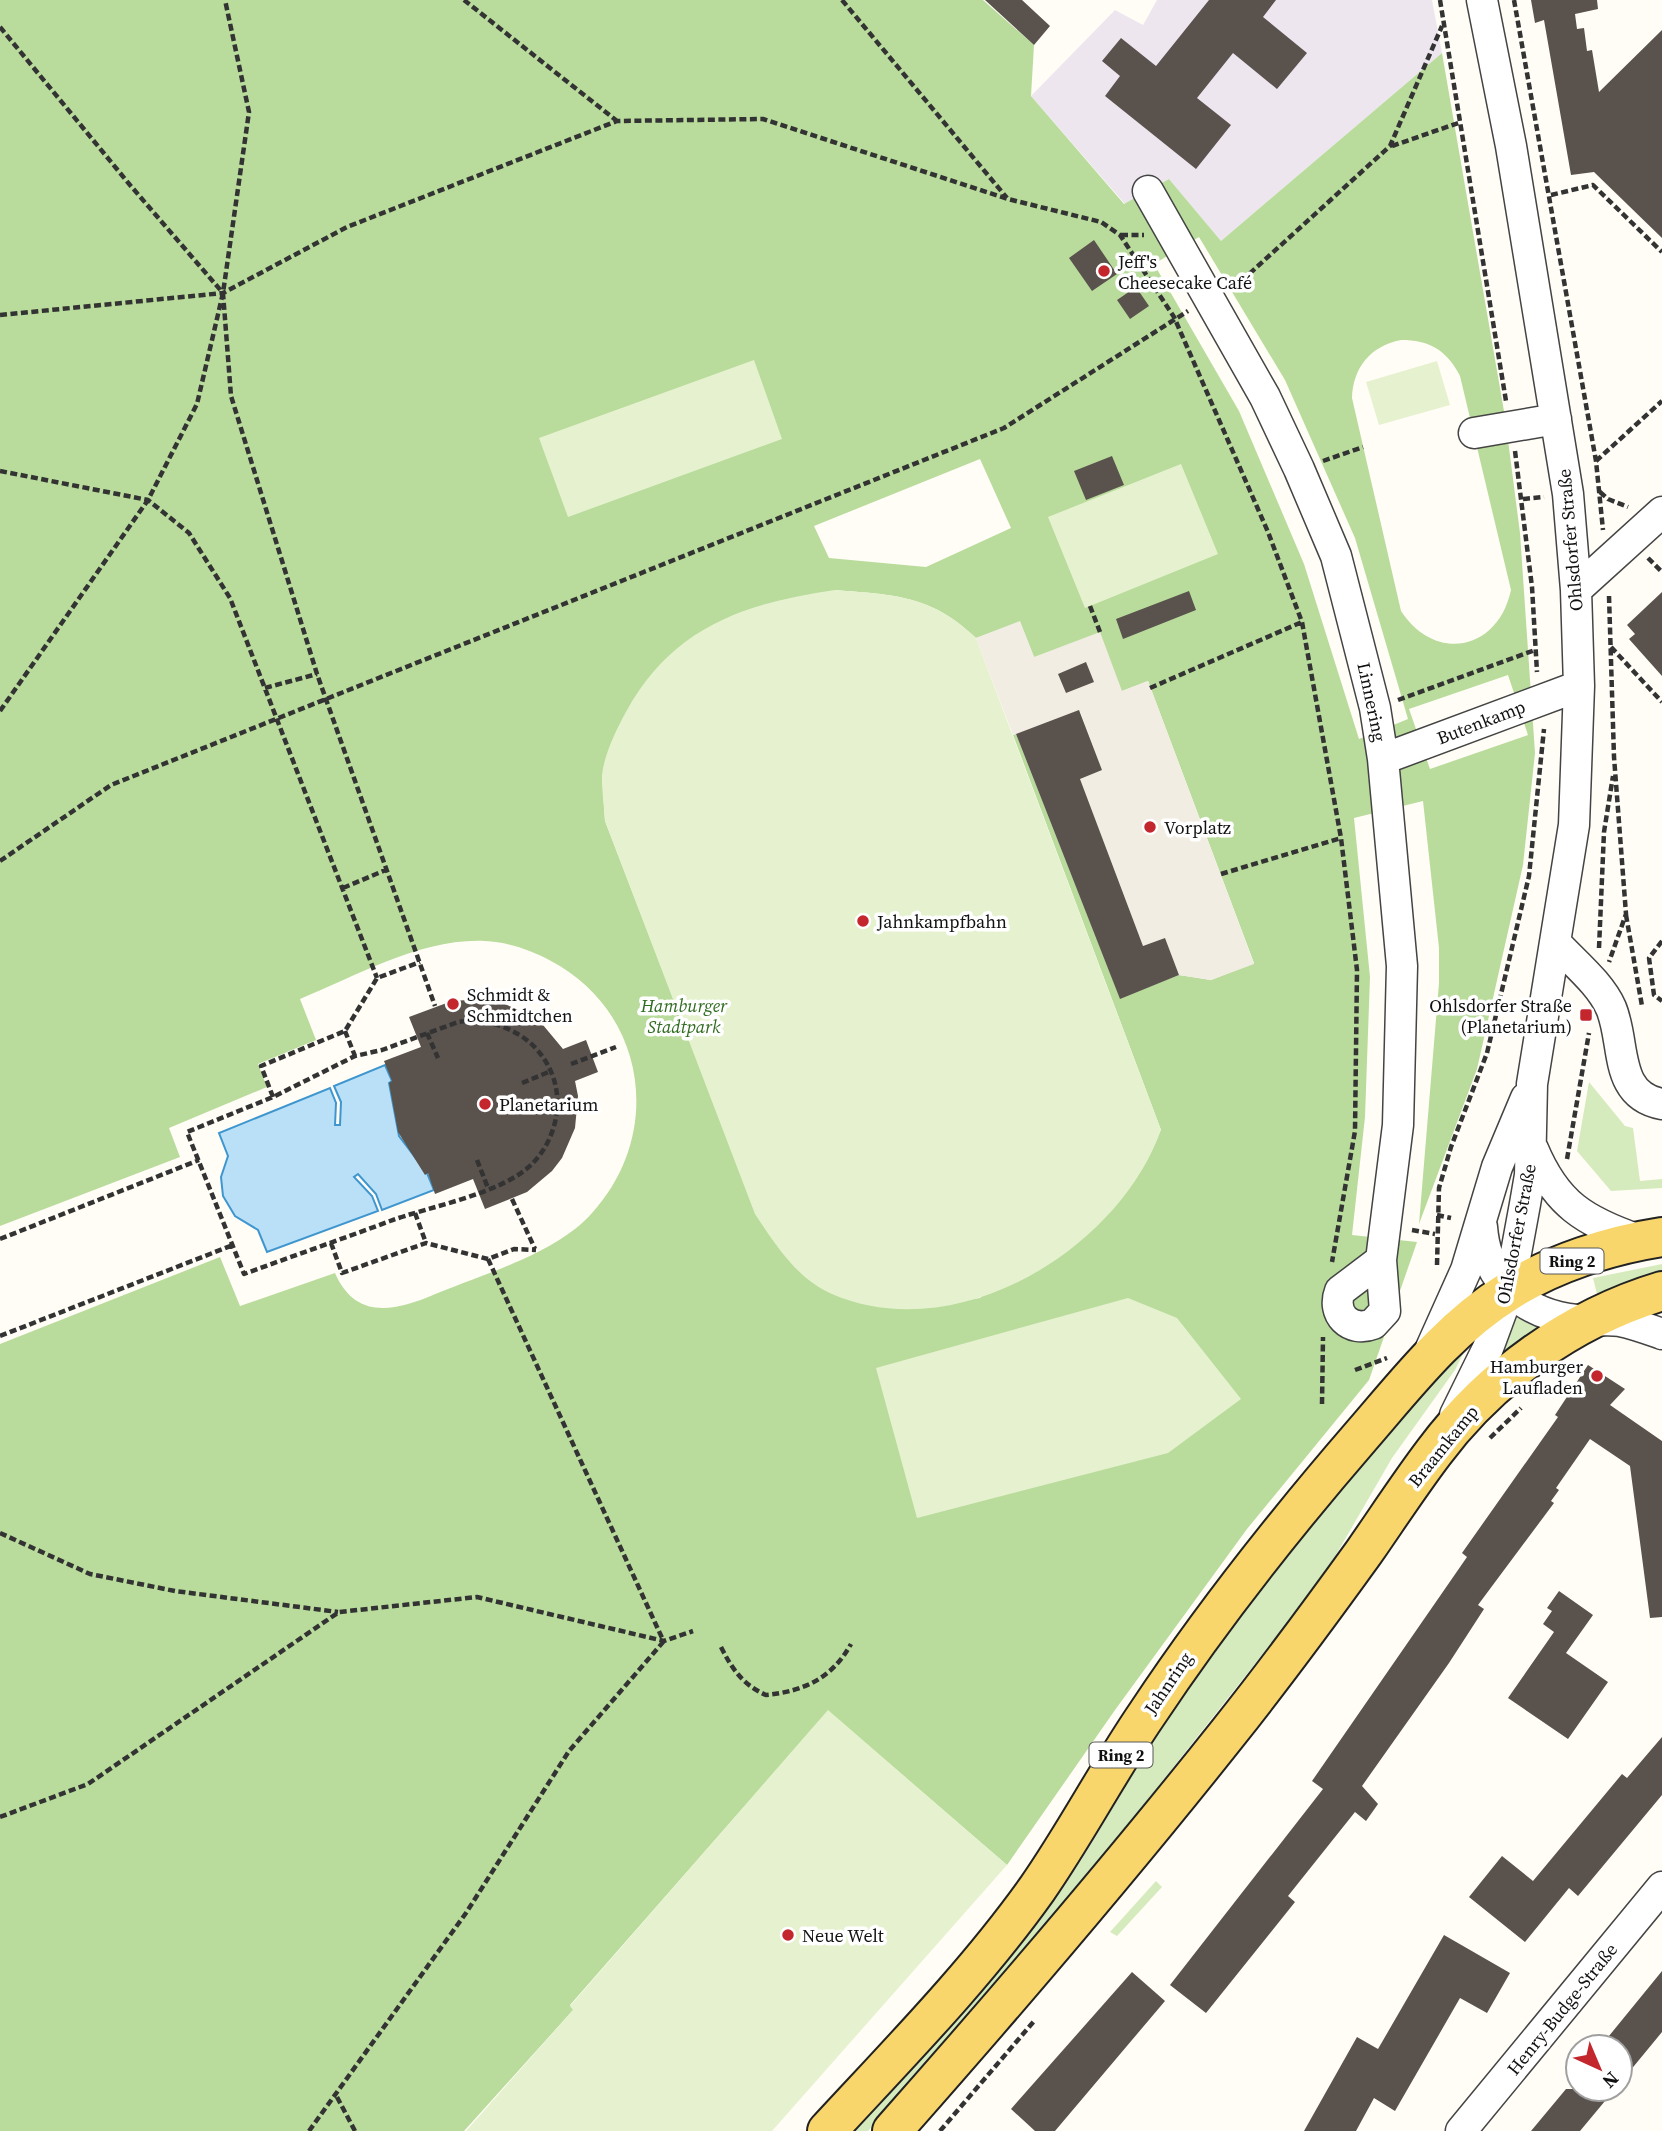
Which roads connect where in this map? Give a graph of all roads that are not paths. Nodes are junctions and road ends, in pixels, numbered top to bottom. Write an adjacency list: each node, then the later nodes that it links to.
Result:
1 (1482, 0): 3 (street, Ohlsdorfer Straße)
2 (1148, 191): 8 (street, Linnering)
3 (1556, 419): 4 (street); 6 (street, Ohlsdorfer Straße)
4 (1474, 433)
5 (1662, 512): 6 (street)
6 (1576, 590): 7 (street, Ohlsdorfer Straße)
7 (1579, 686): 8 (street, Butenkamp); 9 (street, Ohlsdorfer Straße)
8 (1383, 759): 15 (street, Linnering)
9 (1555, 942): 10 (street, Ohlsdorfer Straße); 11 (street)
10 (1532, 1084): 12 (street, Ohlsdorfer Straße); 13 (street, Ohlsdorfer Straße)
11 (1662, 1104)
12 (1531, 1145): 14 (street); 16 (street, Ohlsdorfer Straße)
13 (1481, 1224): 16 (street); 20 (street, Ohlsdorfer Straße)
14 (1650, 1239): 16 (main road, Ring 2)
15 (1381, 1260)
16 (1509, 1291): 18 (street); 20 (main road, Jahnring / Ring 2); 21 (street, Ohlsdorfer Straße)
17 (1662, 1291): 18 (main road, Braamkamp)
18 (1587, 1321): 19 (street); 21 (main road, Braamkamp)
19 (1662, 1334)
20 (1403, 1365): 23 (main road, Jahnring / Ring 2)
21 (1434, 1451): 24 (main road, Braamkamp)
22 (1662, 1886): 25 (street, Henry-Budge-Straße)
23 (827, 2131)
24 (892, 2131)
25 (1461, 2131)

